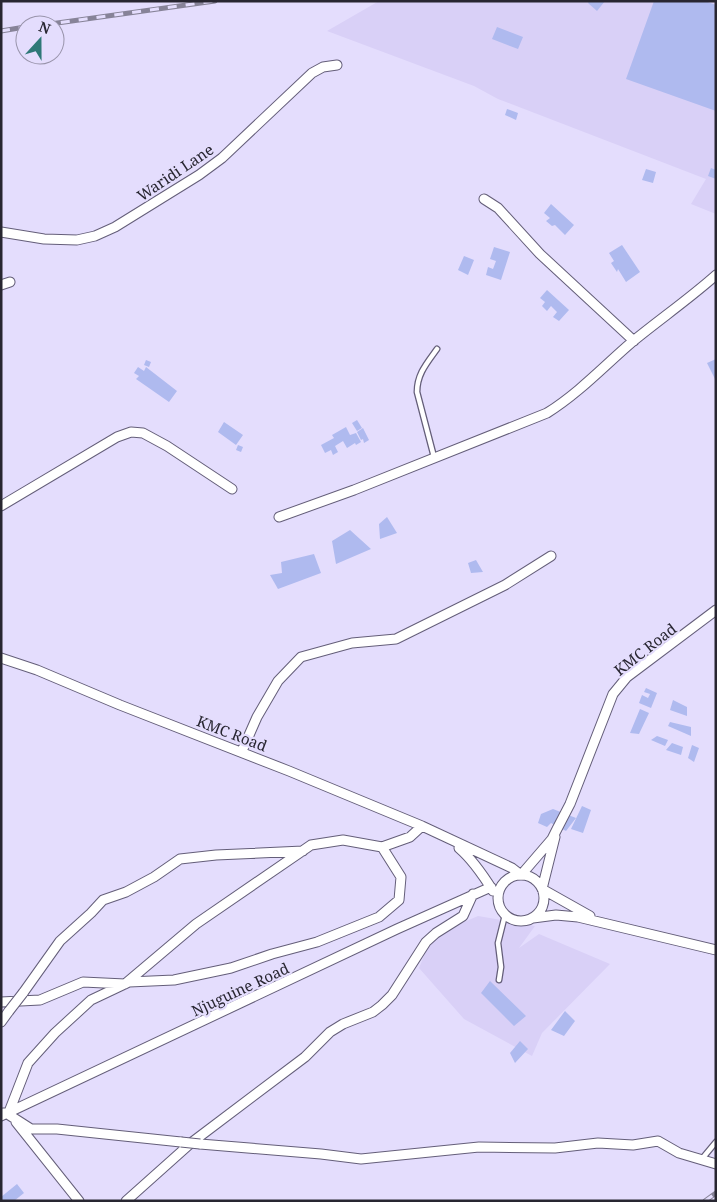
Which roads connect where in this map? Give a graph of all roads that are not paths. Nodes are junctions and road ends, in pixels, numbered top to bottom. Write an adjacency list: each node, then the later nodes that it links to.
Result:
1 (337, 65): 3 (street, Waridi Lane)
2 (484, 199): 7 (street)
3 (1, 232)
4 (716, 275): 7 (street)
5 (10, 282): 6 (street)
6 (1, 286)
7 (634, 341): 9 (street)
8 (437, 349): 9 (lane)
9 (434, 457): 12 (street)
10 (232, 489): 11 (street)
11 (1, 506)
12 (279, 517)
13 (551, 556): 16 (street)
14 (716, 610): 18 (street, KMC Road)
15 (1, 658): 16 (street, KMC Road)
16 (242, 751): 17 (street, KMC Road)
17 (422, 826): 19 (street, KMC Road); 20 (street)
18 (557, 830): 22 (street, KMC Road); 24 (street, KMC Road)
19 (450, 840): 22 (street, KMC Road); 23 (street, KMC Road)
20 (382, 847): 21 (street); 32 (street)
21 (303, 851): 32 (street); 34 (street, bridge)
22 (521, 875): 24 (street); 26 (street)
23 (491, 887): 25 (street, Njuguine Road); 26 (street, KMC Road)
24 (542, 889): 28 (street); 29 (street)
25 (473, 894): 35 (street, Njuguine Road); 40 (street)
26 (498, 903): 27 (street)
27 (504, 915): 28 (street); 31 (lane)
28 (533, 918): 29 (street)
29 (603, 922): 30 (street)
30 (716, 950)
31 (498, 980)
32 (124, 984): 33 (street); 35 (street)
33 (1, 1002)
34 (1, 1022)
35 (6, 1114): 37 (street, bridge); 39 (street)
36 (716, 1142): 37 (lane)
37 (701, 1160): 38 (street)
38 (716, 1164)
39 (79, 1201)
40 (126, 1201)

